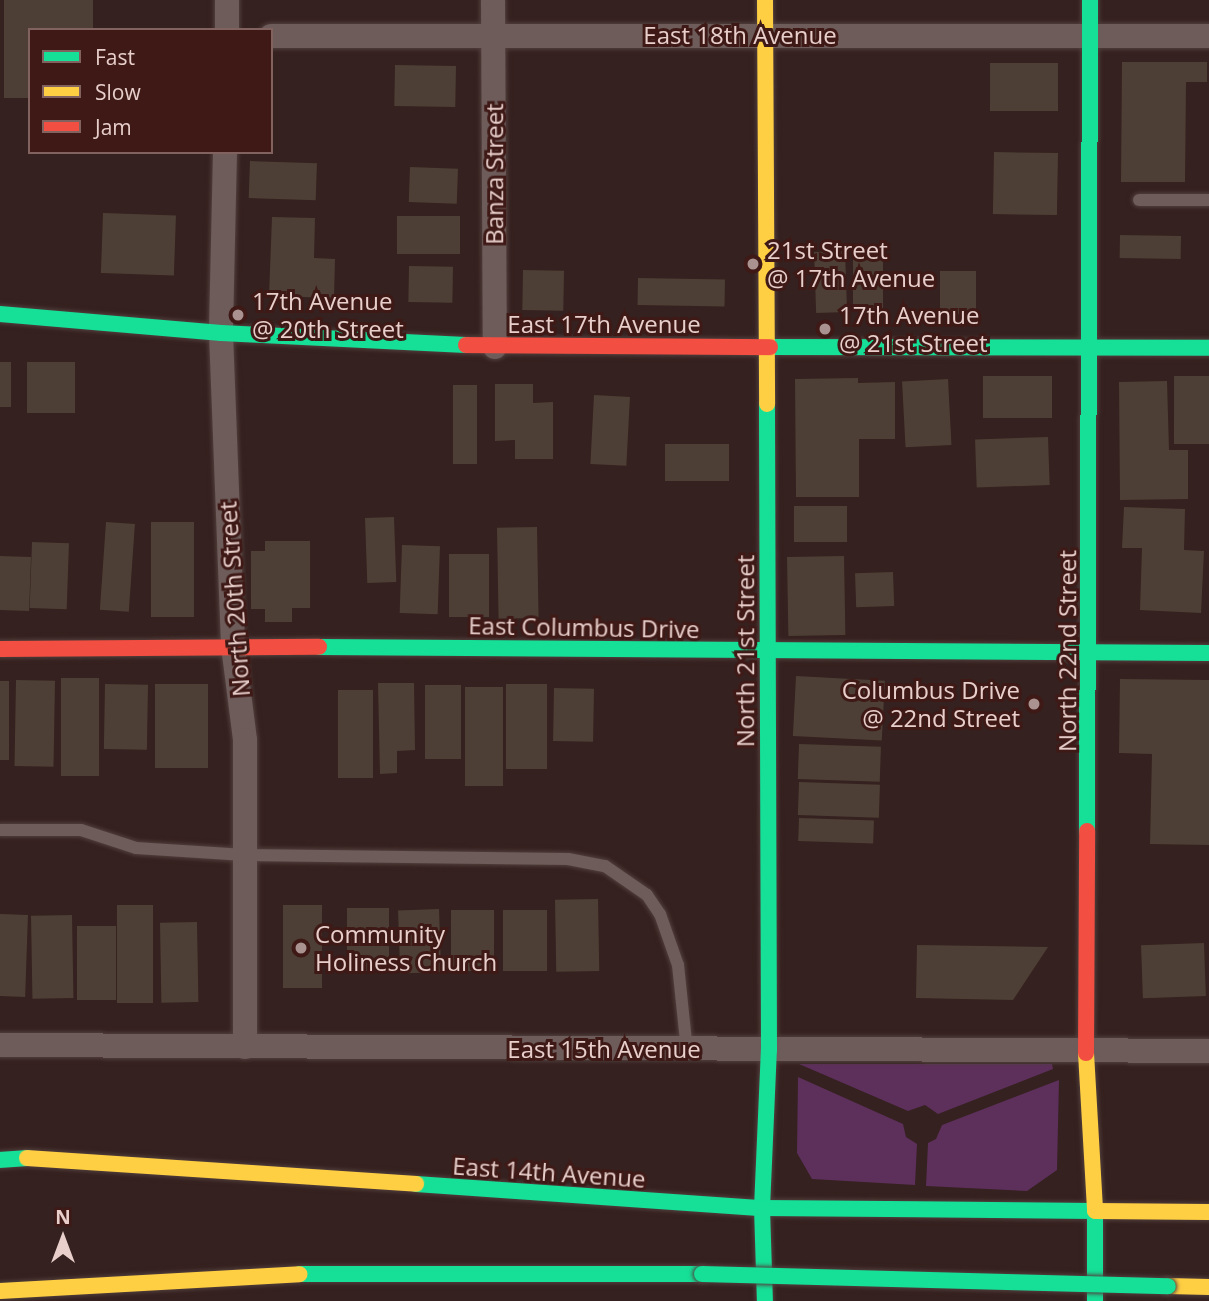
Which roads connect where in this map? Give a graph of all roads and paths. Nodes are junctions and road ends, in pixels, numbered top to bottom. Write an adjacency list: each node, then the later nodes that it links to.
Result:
1 (227, 0): 5 (street)
2 (493, 0): 6 (street, Banza Street)
3 (765, 0): 7 (main road, North 21st Street)
4 (1090, 0): 9 (main road, North 22nd Street)
5 (227, 28)
6 (493, 33): 7 (street, East 18th Avenue); 8 (street, East 18th Avenue); 17 (street, Banza Street)
7 (765, 35): 9 (street, East 18th Avenue); 16 (main road, North 21st Street)
8 (273, 36)
9 (1091, 36): 10 (street, East 18th Avenue); 18 (main road, North 22nd Street)
10 (1209, 36)
11 (225, 154): 15 (street, North 20th Street)
12 (1139, 200): 13 (lane)
13 (1209, 200)
14 (0, 314): 15 (main road, East 17th Avenue)
15 (221, 333): 17 (main road, East 17th Avenue); 20 (street, North 20th Street)
16 (767, 346): 17 (main road, East 17th Avenue); 18 (main road, East 17th Avenue); 22 (main road, North 21st Street)
17 (495, 347)
18 (1090, 347): 19 (main road, East 17th Avenue); 23 (main road, North 22nd Street)
19 (1209, 348)
20 (233, 646): 21 (main road, East Columbus Drive); 22 (main road, East Columbus Drive); 26 (street, North 20th Street)
21 (0, 649)
22 (768, 652): 23 (main road, East Columbus Drive); 30 (main road, North 21st Street)
23 (1090, 652): 24 (main road, East Columbus Drive); 31 (main road, North 22nd Street)
24 (1209, 653)
25 (0, 830): 26 (lane)
26 (245, 855): 28 (street, North 20th Street); 29 (lane)
27 (0, 1045): 28 (street, East 15th Avenue)
28 (245, 1047): 29 (street, East 15th Avenue)
29 (687, 1050): 30 (street, East 15th Avenue)
30 (769, 1050): 31 (street, East 15th Avenue); 34 (main road, North 21st Street)
31 (1086, 1050): 32 (street, East 15th Avenue); 35 (main road, North 22nd Street)
32 (1209, 1051)
33 (0, 1158): 34 (main road, East 14th Avenue)
34 (762, 1208): 35 (main road, East 14th Avenue); 39 (main road, North 21st Street)
35 (1095, 1211): 36 (main road, East 14th Avenue); 40 (main road, North 22nd Street)
36 (1209, 1212)
37 (1209, 1287): 38 (main road, bridge)
38 (0, 1291)
39 (765, 1301)
40 (1095, 1301)

